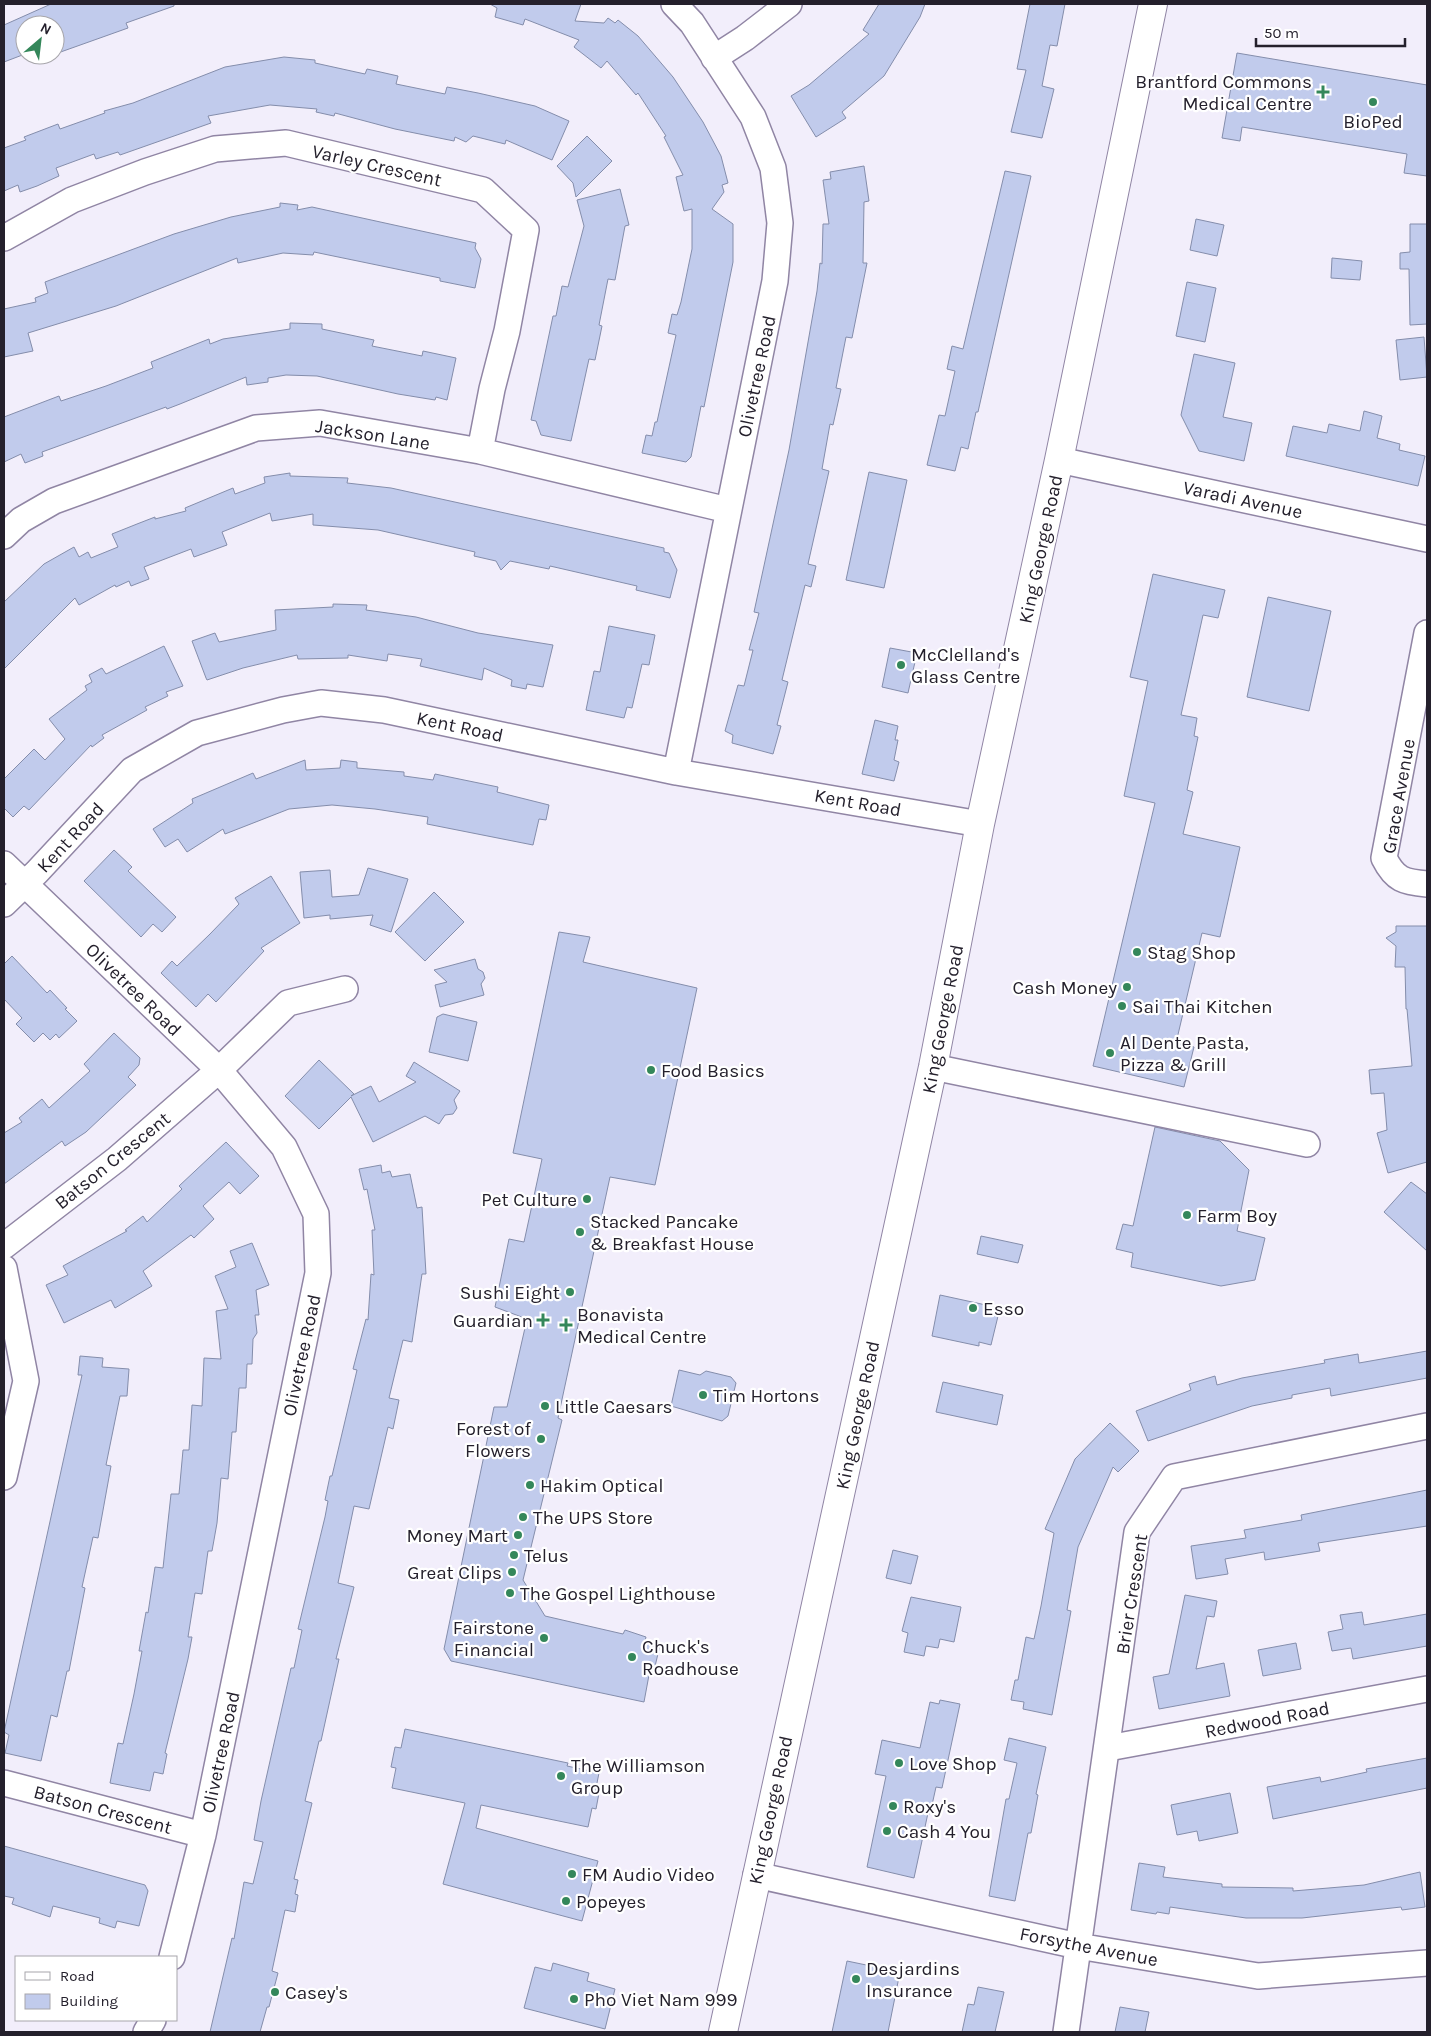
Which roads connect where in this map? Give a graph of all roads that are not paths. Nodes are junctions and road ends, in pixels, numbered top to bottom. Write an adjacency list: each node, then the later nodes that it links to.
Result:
1 (674, 4): 4 (street, Olivetree Road)
2 (789, 4): 4 (street)
3 (1153, 4): 7 (main road, King George Road)
4 (714, 58): 8 (street, Olivetree Road)
5 (4, 238): 6 (street, Varley Crescent)
6 (480, 452): 8 (street, Jackson Lane); 9 (street, Jackson Lane)
7 (1059, 460): 10 (street, Varadi Avenue); 13 (main road, King George Road)
8 (728, 510): 12 (street, Olivetree Road)
9 (7, 528)
10 (1427, 538)
11 (1427, 633): 16 (street, Grace Avenue)
12 (676, 772): 13 (street, Kent Road); 15 (street, Kent Road)
13 (980, 824): 19 (main road, King George Road)
14 (4, 864): 15 (street, Olivetree Road)
15 (25, 884): 17 (street, Kent Road); 20 (street, Olivetree Road)
16 (1427, 884)
17 (4, 904)
18 (345, 989): 20 (street, Batson Crescent)
19 (933, 1067): 21 (street); 30 (main road, King George Road)
20 (219, 1070): 22 (street, Batson Crescent); 29 (street, Olivetree Road)
21 (1307, 1144)
22 (4, 1246)
23 (4, 1268): 25 (street)
24 (1427, 1426): 27 (street, Brier Crescent)
25 (4, 1477)
26 (1427, 1688): 27 (street, Redwood Road)
27 (1108, 1748): 31 (street, Brier Crescent)
28 (4, 1783): 29 (street, Batson Crescent)
29 (203, 1835): 32 (street, Olivetree Road)
30 (756, 1875): 31 (street, Forsythe Avenue); 36 (main road, King George Road)
31 (1078, 1946): 33 (street, Forsythe Avenue); 37 (street, Brier Crescent)
32 (172, 1956)
33 (1427, 1963)
34 (152, 2021): 35 (street)
35 (146, 2032)
36 (723, 2032)
37 (1066, 2032)

